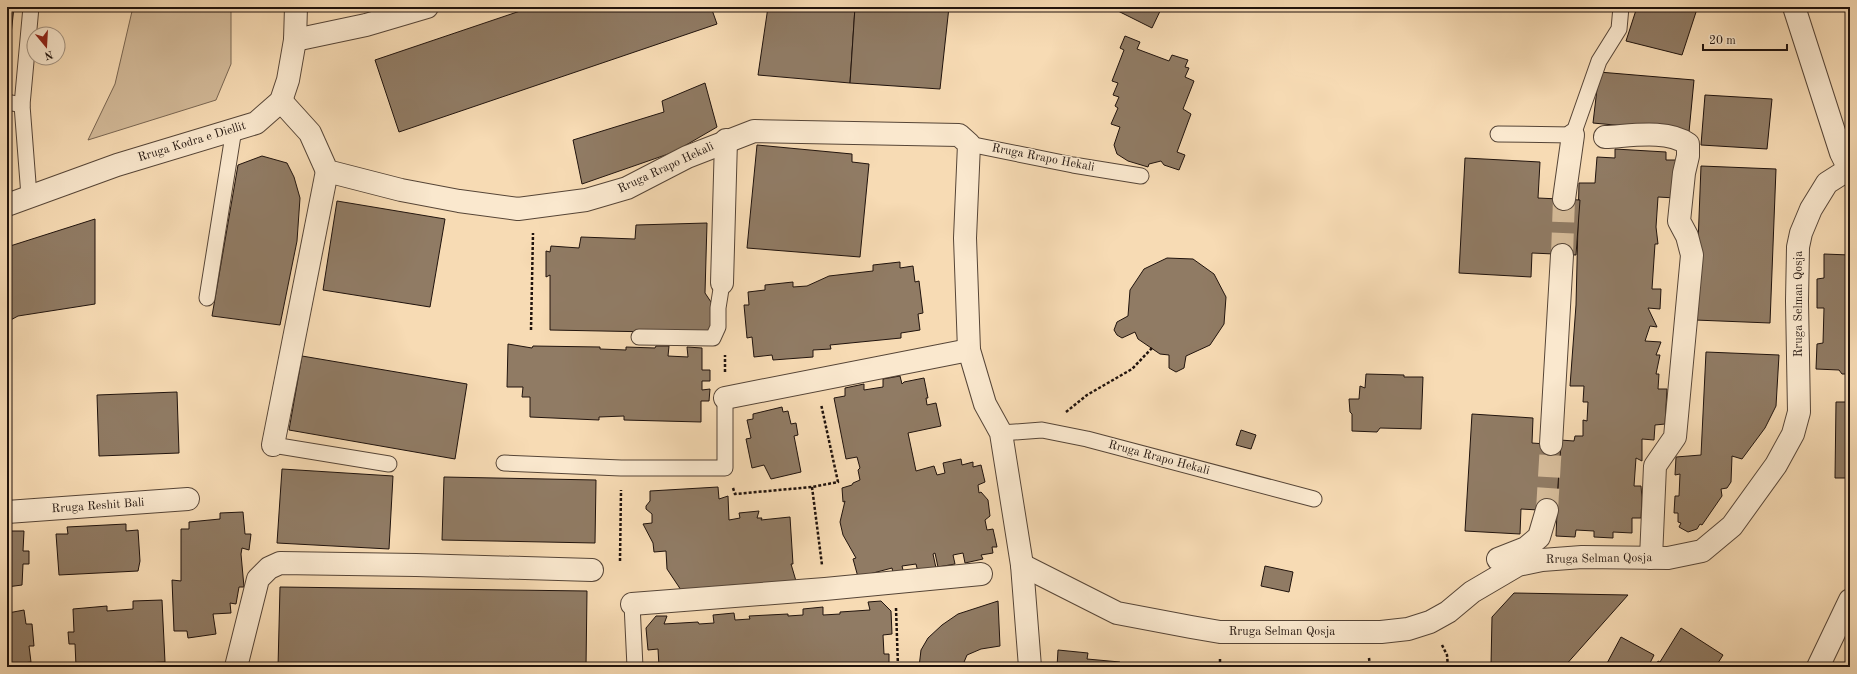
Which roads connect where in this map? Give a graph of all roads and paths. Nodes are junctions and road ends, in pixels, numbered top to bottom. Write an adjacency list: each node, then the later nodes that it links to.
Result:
1 (31, 7): 9 (lane)
2 (296, 7): 6 (street)
3 (427, 7): 6 (street)
4 (1621, 7): 12 (lane)
5 (1794, 7): 16 (street)
6 (295, 40): 7 (street)
7 (281, 101): 10 (street, Rruga Kodra e Diellit); 17 (street)
8 (7, 102): 9 (lane)
9 (22, 105): 19 (lane)
10 (234, 129): 19 (street, Rruga Kodra e Diellit); 25 (lane)
11 (1498, 134): 12 (lane)
12 (1573, 135): 20 (street)
13 (1605, 137): 47 (street)
14 (726, 140): 15 (street, Rruga Rrapo Hekali); 22 (street, Rruga Rrapo Hekali); 24 (street)
15 (969, 144): 18 (lane, Rruga Rrapo Hekali); 29 (street)
16 (1849, 170): 47 (street, Rruga Selman Qosja)
17 (327, 171): 22 (street, Rruga Rrapo Hekali); 36 (street)
18 (1141, 176)
19 (29, 196): 21 (street, Rruga Kodra e Diellit)
20 (1564, 199)
21 (7, 205)
22 (534, 206): 26 (path)
23 (1562, 255): 35 (street)
24 (722, 283): 27 (lane)
25 (207, 298)
26 (530, 330)
27 (639, 337)
28 (1152, 348): 32 (path)
29 (969, 350): 31 (street); 34 (street)
30 (725, 352): 33 (path)
31 (816, 380): 33 (street); 40 (path)
32 (1087, 395)
33 (725, 398): 39 (lane)
34 (1001, 433): 43 (lane, Rruga Rrapo Hekali); 49 (street)
35 (1551, 444)
36 (273, 446): 38 (lane)
37 (504, 463): 39 (lane)
38 (389, 464)
39 (621, 468): 48 (path)
40 (812, 486): 41 (path); 46 (path)
41 (735, 494)
42 (188, 499): 45 (street, Rruga Reshit Bali)
43 (1314, 499)
44 (1547, 510): 52 (street)
45 (7, 512)
46 (820, 551)
47 (1652, 558): 52 (street, Rruga Selman Qosja)
48 (620, 561)
49 (1022, 565): 52 (street, Rruga Selman Qosja); 60 (street)
50 (592, 570): 57 (street)
51 (981, 574): 53 (street)
52 (1498, 576)
53 (896, 582): 55 (street); 59 (path)
54 (1850, 600): 62 (street)
55 (632, 604): 58 (lane)
56 (1447, 655): 61 (path)
57 (236, 667)
58 (635, 667)
59 (898, 667)
60 (1030, 667)
61 (1448, 667)
62 (1818, 667)

